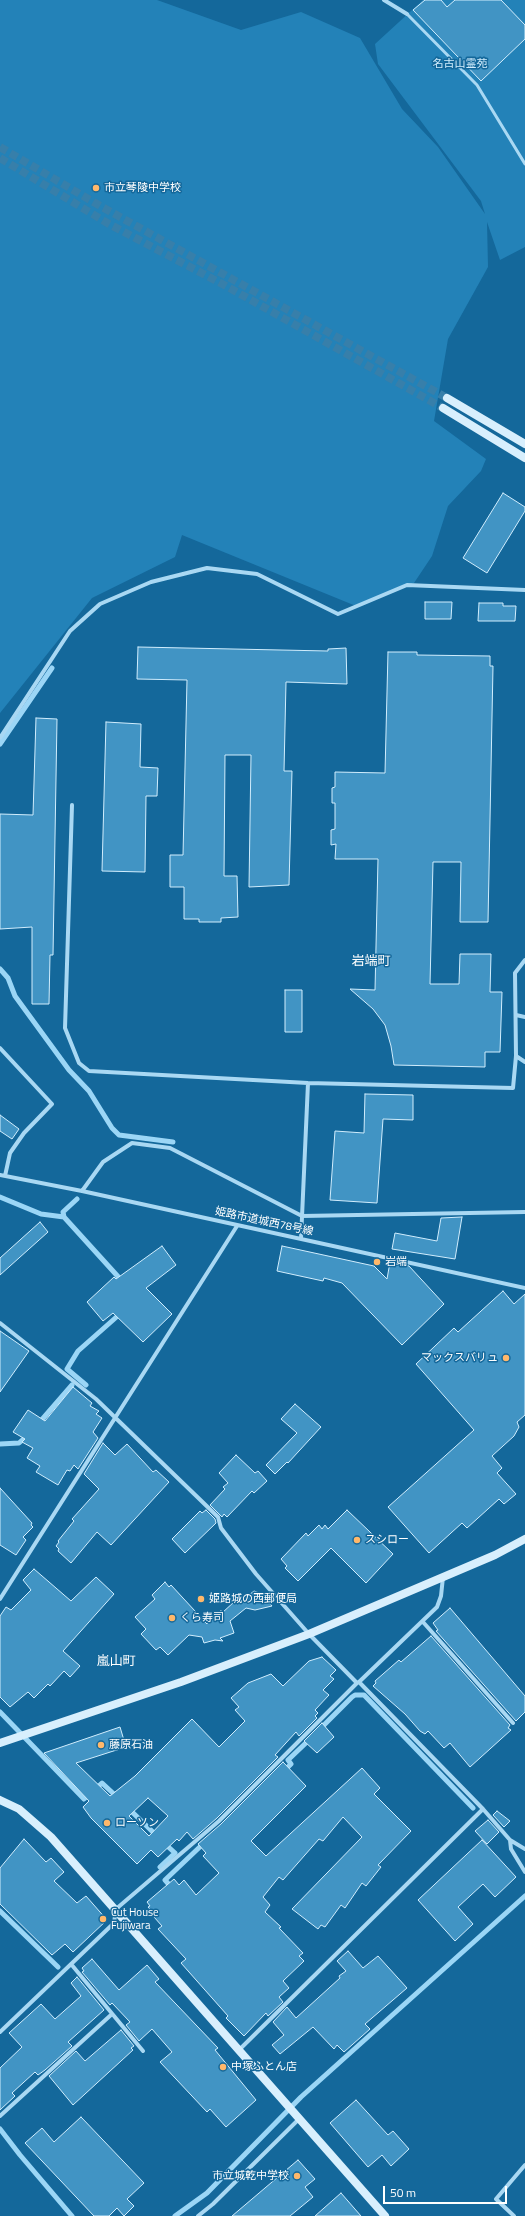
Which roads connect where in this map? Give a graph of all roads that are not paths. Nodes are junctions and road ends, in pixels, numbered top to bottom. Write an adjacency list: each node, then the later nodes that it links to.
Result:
1 (384, 0): 2 (street)
2 (407, 14): 3 (lane)
3 (525, 164)
4 (447, 398): 6 (street)
5 (443, 408): 7 (street)
6 (525, 444)
7 (525, 458)
8 (525, 590): 9 (street)
9 (0, 738)
10 (72, 805): 17 (street)
11 (525, 960): 12 (street)
12 (516, 1015): 13 (street); 15 (street)
13 (525, 1017)
14 (0, 1048): 19 (street)
15 (516, 1056): 16 (street); 17 (street)
16 (525, 1062)
17 (308, 1083): 22 (street)
18 (0, 1175): 19 (street, 姫路市道城西78号線)
19 (5, 1176): 20 (street, 姫路市道城西78号線)
20 (82, 1191): 22 (street); 23 (street, 姫路市道城西78号線)
21 (525, 1212): 22 (street)
22 (302, 1216): 24 (street)
23 (237, 1226): 24 (street, 姫路市道城西78号線); 27 (street)
24 (301, 1239): 25 (street, 姫路市道城西78号線)
25 (525, 1288)
26 (0, 1323): 27 (street)
27 (114, 1418): 30 (street); 32 (street)
28 (525, 1539): 29 (street)
29 (443, 1577): 31 (street); 32 (street)
30 (0, 1599)
31 (423, 1622): 33 (street); 34 (street)
32 (309, 1634): 33 (street); 35 (street)
33 (356, 1684): 37 (street); 41 (street)
34 (513, 1723)
35 (0, 1743)
36 (0, 1800): 41 (street)
37 (484, 1809): 38 (street); 45 (street)
38 (510, 1840): 39 (street); 40 (street)
39 (525, 1849)
40 (525, 1872)
41 (116, 1909): 42 (street); 45 (street)
42 (71, 1964): 43 (street); 44 (street)
43 (112, 2014): 46 (street); 47 (street)
44 (0, 2032)
45 (239, 2050): 48 (street)
46 (143, 2051)
47 (0, 2116)
48 (297, 2116): 50 (street); 51 (street)
49 (525, 2165): 52 (street)
50 (198, 2216)
51 (384, 2216)
52 (514, 2216)

